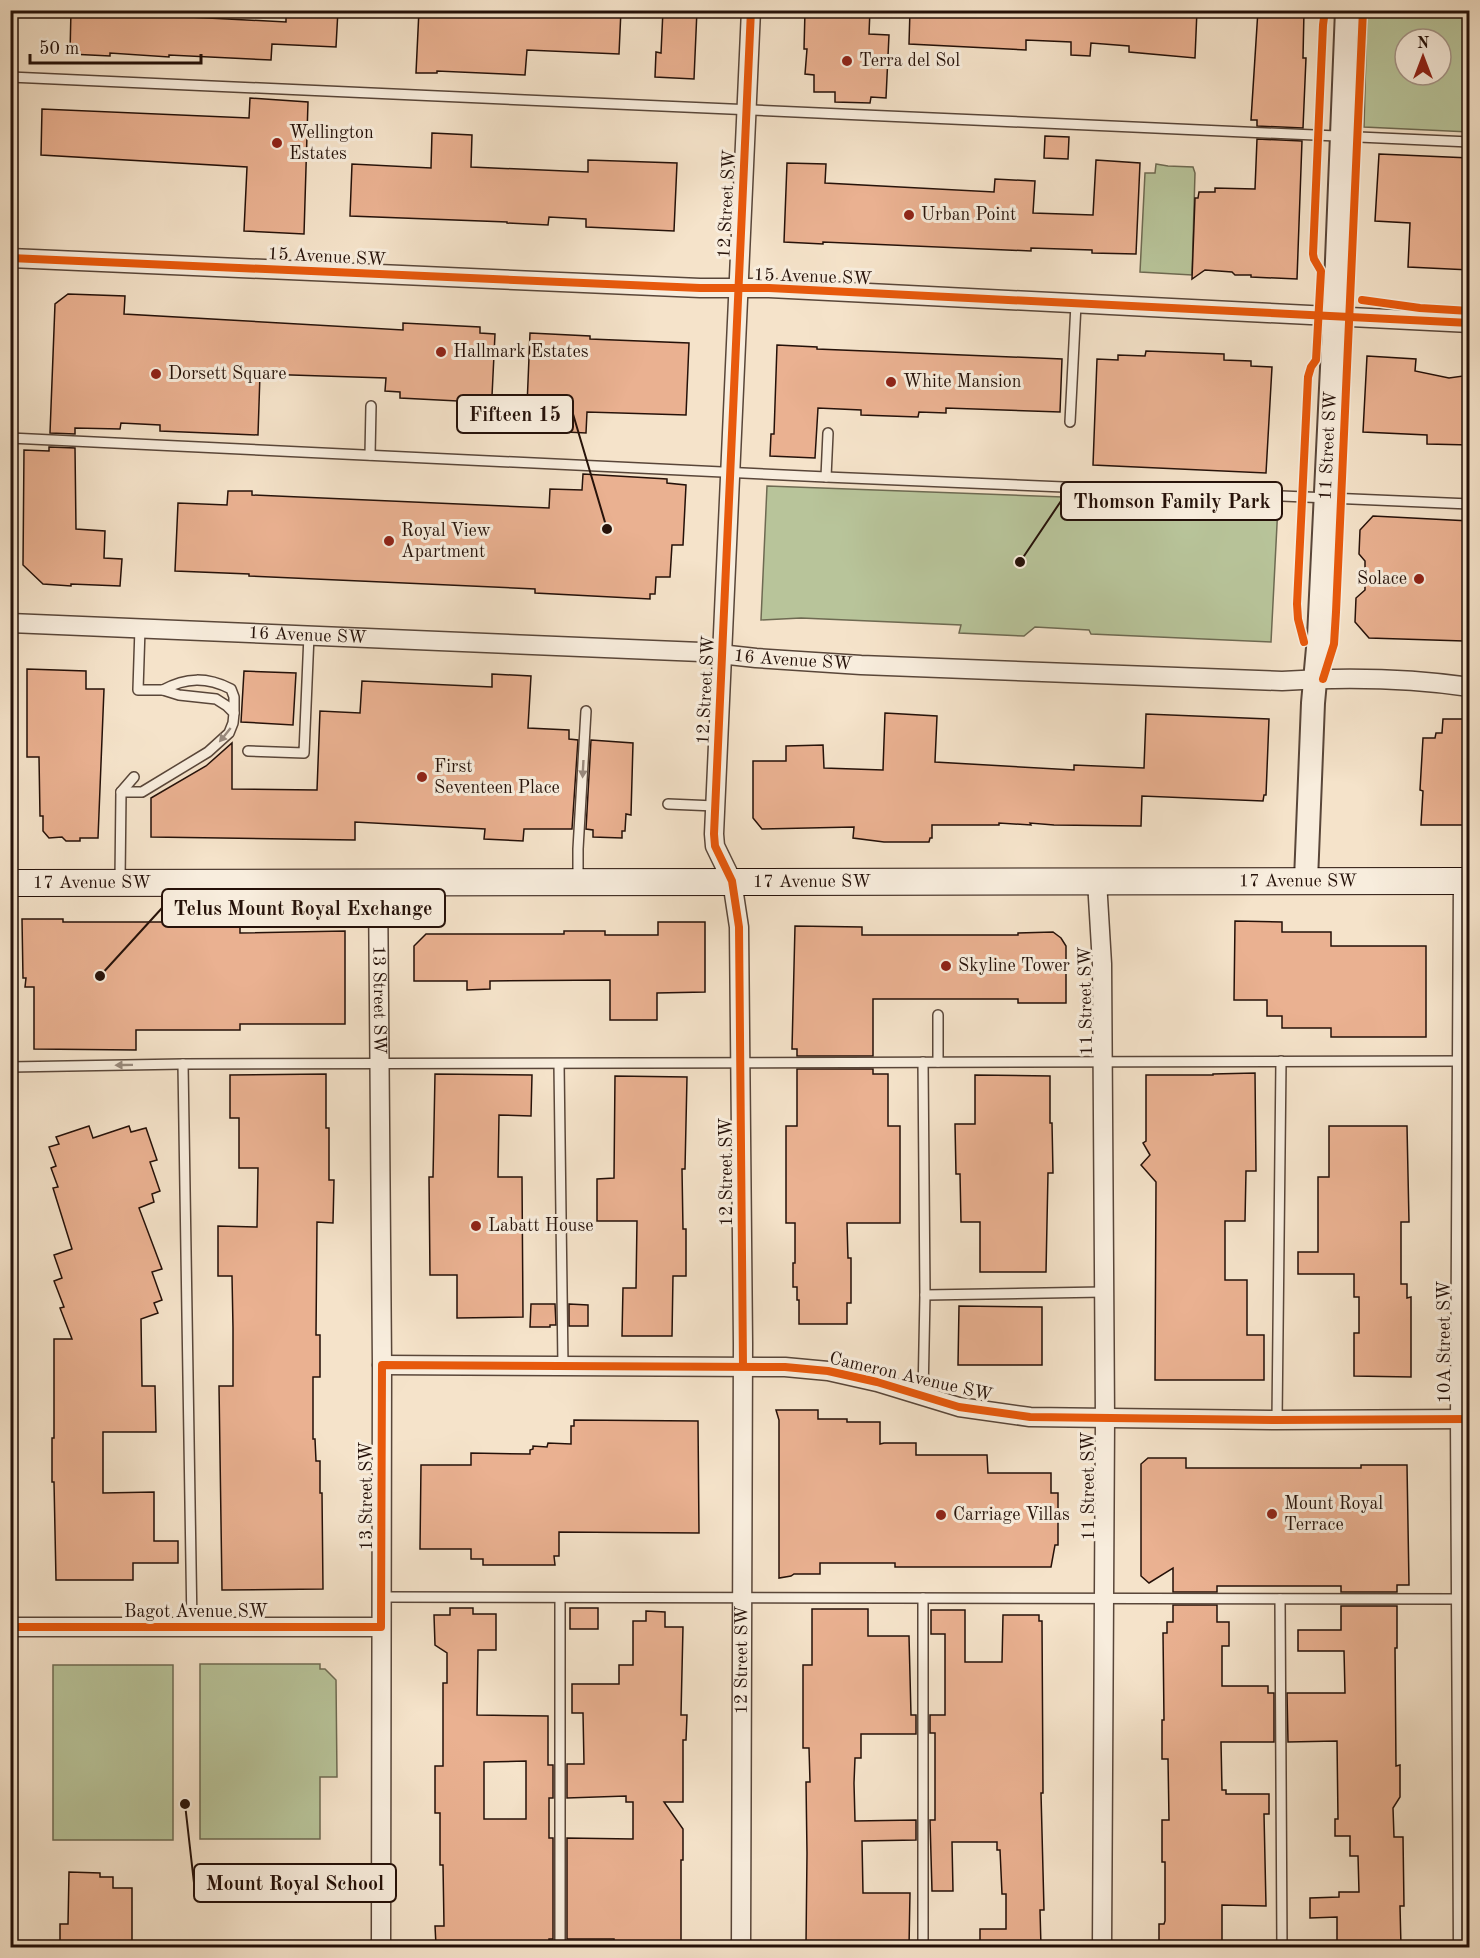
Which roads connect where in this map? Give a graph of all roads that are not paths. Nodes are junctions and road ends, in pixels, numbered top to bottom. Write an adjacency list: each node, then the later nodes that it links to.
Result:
1 (751, 10): 4 (street, 12 Street SW)
2 (1347, 10): 5 (street, 11 Street SW)
3 (10, 77): 4 (lane)
4 (747, 111): 5 (lane); 8 (street, 12 Street SW)
5 (1341, 137): 6 (lane); 10 (street, 11 Street SW)
6 (1470, 142)
7 (10, 258): 8 (street, 15 Avenue SW)
8 (739, 290): 9 (street, 15 Avenue SW); 17 (street, 12 Street SW)
9 (1076, 304): 10 (street, 15 Avenue SW); 13 (lane)
10 (1334, 317): 11 (street, 15 Avenue SW); 19 (street, 11 Street SW)
11 (1470, 323)
12 (371, 406): 16 (lane)
13 (1070, 422)
14 (828, 433): 18 (lane)
15 (10, 438): 16 (lane)
16 (370, 455): 17 (lane)
17 (731, 472): 18 (lane); 24 (street, 12 Street SW)
18 (826, 477): 19 (lane)
19 (1326, 498): 20 (lane); 25 (street, 11 Street SW)
20 (1470, 504)
21 (10, 623): 22 (street, 16 Avenue SW)
22 (140, 628): 23 (street, 16 Avenue SW); 27 (lane)
23 (309, 635): 24 (street, 16 Avenue SW); 30 (lane)
24 (723, 654): 25 (street, 16 Avenue SW); 34 (street, 12 Street SW)
25 (1316, 679): 26 (street, 16 Avenue SW); 35 (street, 11 Street SW)
26 (1470, 687)
27 (163, 690): 29 (lane); 29 (lane)
28 (586, 711): 36 (lane, one-way to 36)
29 (234, 713): 32 (lane, one-way to 32)
30 (248, 751)
31 (134, 777): 32 (lane)
32 (121, 792): 42 (lane)
33 (668, 804): 34 (lane)
34 (715, 806): 37 (street, 12 Street SW)
35 (1306, 880): 38 (main road, 17 Avenue SW); 39 (main road, 17 Avenue SW)
36 (578, 881): 37 (main road, 17 Avenue SW); 40 (main road, 17 Avenue SW)
37 (732, 881): 38 (main road, 17 Avenue SW); 49 (street, 12 Street SW)
38 (1097, 881): 48 (street, 11 Street SW)
39 (1467, 881): 45 (street, 10A Street SW)
40 (378, 882): 42 (main road, 17 Avenue SW); 51 (street, 13 Street SW)
41 (10, 883): 42 (main road, 17 Avenue SW)
42 (120, 883)
43 (938, 1015): 47 (lane)
44 (1281, 1061): 45 (lane); 48 (lane); 62 (lane)
45 (1466, 1061): 61 (street, 10A Street SW)
46 (923, 1062): 47 (lane); 49 (lane); 55 (lane)
47 (938, 1062): 48 (lane)
48 (1102, 1062): 54 (street, 11 Street SW)
49 (741, 1063): 52 (lane); 58 (street, 12 Street SW)
50 (183, 1064): 51 (lane); 53 (lane, one-way to 53); 71 (lane)
51 (379, 1064): 52 (lane); 56 (street, 13 Street SW)
52 (559, 1064): 57 (lane)
53 (10, 1067)
54 (1104, 1292): 55 (lane); 60 (street, 11 Street SW)
55 (925, 1295): 59 (lane)
56 (382, 1365): 57 (street, Cameron Avenue SW); 63 (street, 13 Street SW)
57 (563, 1366): 58 (street, Cameron Avenue SW)
58 (743, 1366): 59 (street, Cameron Avenue SW); 65 (street, 12 Street SW)
59 (923, 1396): 60 (street, Cameron Avenue SW)
60 (1105, 1419): 62 (street, Cameron Avenue SW); 66 (street, 11 Street SW)
61 (1465, 1419): 62 (street, Cameron Avenue SW); 69 (street, 10A Street SW)
62 (1277, 1420)
63 (382, 1597): 64 (lane); 72 (street, 13 Street SW)
64 (560, 1598): 65 (lane); 74 (lane)
65 (742, 1598): 67 (lane); 75 (street, 12 Street SW)
66 (1103, 1598): 67 (lane); 68 (lane); 77 (street, 11 Street SW)
67 (923, 1599): 76 (lane)
68 (1280, 1599): 69 (lane); 78 (lane)
69 (1466, 1599): 79 (street, 10A Street SW)
70 (10, 1627): 71 (street, Bagot Avenue SW)
71 (192, 1627): 72 (street, Bagot Avenue SW)
72 (381, 1627): 73 (street, 13 Street SW)
73 (381, 1947)
74 (560, 1947)
75 (741, 1947)
76 (923, 1947)
77 (1102, 1947)
78 (1282, 1947)
79 (1463, 1947)

